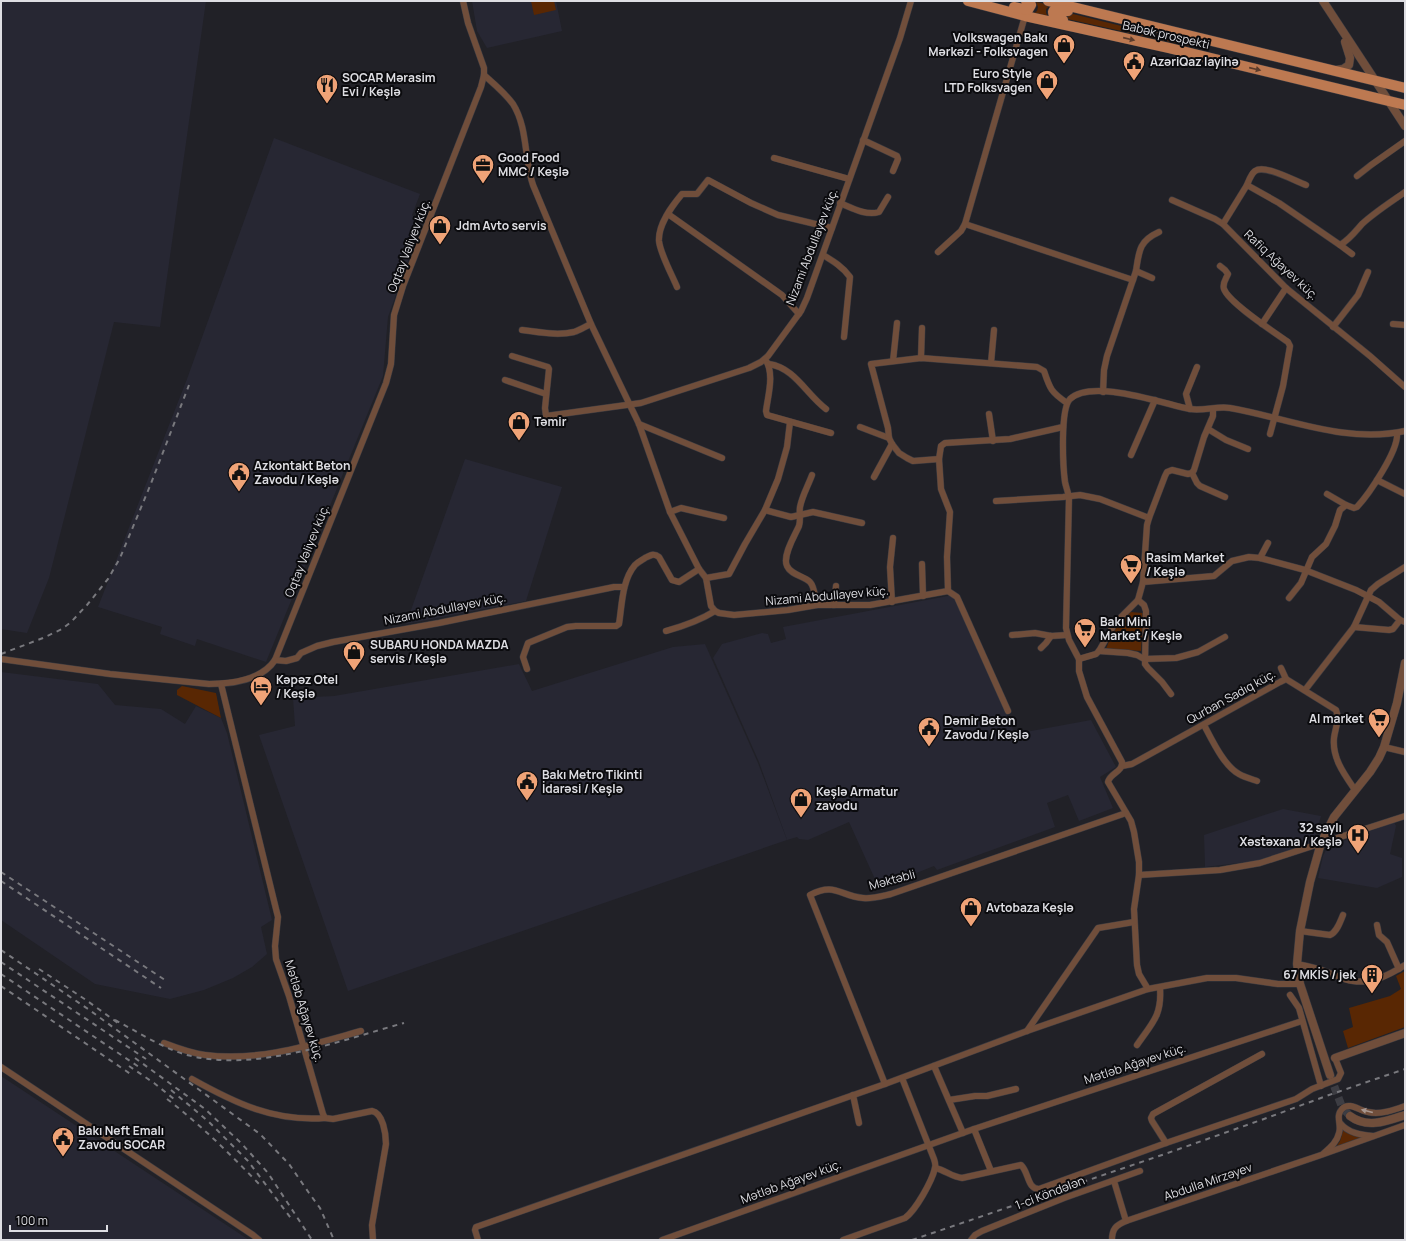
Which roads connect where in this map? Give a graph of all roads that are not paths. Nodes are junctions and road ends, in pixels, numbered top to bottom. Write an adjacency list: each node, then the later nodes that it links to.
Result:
1 (463, 1): 13 (street, Oqtay Vəliyev küç.)
2 (911, 1): 19 (street, Nizami Abdullayev küç.)
3 (968, 1): 8 (main road, Babək prospekti)
4 (987, 1): 5 (main road)
5 (1026, 1)
6 (1048, 1): 10 (main road, Babək prospekti)
7 (1323, 1): 9 (street)
8 (1025, 16): 11 (main road, Babək prospekti); 32 (street)
9 (1340, 28): 12 (street); 14 (street)
10 (1174, 32): 11 (main road); 12 (main road, Babək prospekti)
11 (1112, 35): 16 (main road, Babək prospekti, one-way to 16)
12 (1324, 69): 14 (main road, Babək prospekti)
13 (484, 76): 49 (street); 139 (street, Oqtay Vəliyev küç.)
14 (1375, 81): 15 (main road, Babək prospekti); 16 (street)
15 (1405, 88)
16 (1389, 101): 17 (main road, Babək prospekti); 18 (street)
17 (1405, 105)
18 (1405, 126)
19 (863, 140): 22 (street); 24 (street, Nizami Abdullayev küç.)
20 (1405, 141): 23 (street)
21 (774, 158): 24 (street)
22 (893, 171)
23 (1357, 176)
24 (849, 179): 30 (street, Nizami Abdullayev küç.)
25 (1247, 185): 26 (street); 33 (street); 36 (street)
26 (1306, 185)
27 (1405, 192): 36 (street)
28 (888, 198): 30 (street)
29 (1172, 200): 33 (street, Rafiq Ağayev küç.)
30 (840, 204): 34 (street, Nizami Abdullayev küç.)
31 (668, 214): 34 (street); 45 (street); 47 (street)
32 (965, 224): 37 (street); 44 (street)
33 (1222, 224): 46 (street, Rafiq Ağayev küç.)
34 (832, 228): 39 (street, Nizami Abdullayev küç.)
35 (1159, 232): 41 (street)
36 (1340, 246): 38 (street)
37 (938, 252)
38 (1352, 254)
39 (823, 255): 47 (street, Nizami Abdullayev küç.); 57 (street)
40 (1220, 266): 50 (street)
41 (1136, 271): 43 (street); 44 (street)
42 (1368, 272): 53 (street)
43 (1152, 278)
44 (1133, 280): 66 (street)
45 (678, 287)
46 (1286, 288): 50 (street); 53 (street, Rafiq Ağayev küç.)
47 (799, 314): 61 (street, Nizami Abdullayev küç.)
48 (898, 323): 60 (street)
49 (591, 324): 55 (street); 70 (street)
50 (1262, 324): 75 (street)
51 (1394, 324): 52 (street)
52 (1405, 325)
53 (1333, 327): 65 (street, Rafiq Ağayev küç.)
54 (922, 328): 59 (street)
55 (522, 330)
56 (994, 330): 62 (street)
57 (844, 337)
58 (512, 356): 67 (street)
59 (921, 358): 60 (street); 62 (street)
60 (893, 360): 85 (street)
61 (767, 362): 70 (street, Nizami Abdullayev küç.); 71 (street); 76 (street)
62 (990, 363): 69 (street)
63 (1197, 368): 72 (street)
64 (505, 380): 67 (street)
65 (1405, 387)
66 (1103, 392): 68 (street); 69 (street)
67 (546, 394): 70 (street, Nizami Abdullayev küç.)
68 (1155, 400): 72 (street); 88 (street)
69 (1066, 403): 79 (street)
70 (631, 405): 77 (street)
71 (826, 409)
72 (1190, 409): 73 (street)
73 (1214, 409): 75 (street); 80 (street)
74 (989, 414): 86 (street)
75 (1274, 418): 83 (street); 84 (street)
76 (790, 422): 82 (street); 101 (street)
77 (639, 424): 89 (street); 102 (street)
78 (860, 427): 85 (street)
79 (1063, 427): 86 (street); 97 (street)
80 (1208, 429): 87 (street); 91 (street)
81 (1405, 431): 83 (street)
82 (831, 433)
83 (1397, 433): 94 (street)
84 (1270, 434)
85 (890, 441): 90 (street); 93 (street)
86 (993, 441): 90 (street)
87 (1248, 449)
88 (1131, 455)
89 (722, 458)
90 (939, 459): 118 (street)
91 (1192, 473): 98 (street); 105 (street)
92 (812, 475): 103 (street)
93 (874, 477)
94 (1376, 480): 96 (street); 100 (street)
95 (1327, 494): 100 (street)
96 (1405, 494)
97 (1069, 496): 99 (street); 105 (street); 131 (street)
98 (1225, 497)
99 (996, 501)
100 (1346, 506): 113 (street)
101 (765, 510): 103 (street); 114 (street)
102 (670, 512): 104 (street); 112 (street)
103 (799, 515): 106 (street); 124 (street)
104 (724, 518)
105 (1148, 518): 115 (street)
106 (862, 523)
107 (893, 538): 123 (street)
108 (1268, 543): 109 (street)
109 (1260, 558): 113 (street); 115 (street)
110 (922, 564): 120 (street)
111 (1405, 567): 119 (street)
112 (699, 569): 114 (street); 117 (street)
113 (1305, 570): 119 (street); 121 (street)
114 (706, 578): 126 (street)
115 (1143, 582): 122 (street)
116 (836, 586): 125 (street)
117 (624, 587): 139 (street, Nizami Abdullayev küç.); 142 (street)
118 (948, 591): 120 (street, Nizami Abdullayev küç.); 147 (street)
119 (1368, 595): 127 (street); 128 (street)
120 (923, 596): 123 (street, Nizami Abdullayev küç.)
121 (1289, 598)
122 (1138, 600): 135 (street); 138 (street)
123 (892, 602): 125 (street, Nizami Abdullayev küç.)
124 (817, 605): 125 (street, Nizami Abdullayev küç.); 126 (street, Nizami Abdullayev küç.)
125 (834, 605)
126 (715, 611): 129 (street)
127 (1403, 621): 128 (street)
128 (1354, 628): 145 (street)
129 (666, 631)
130 (1012, 635): 132 (street)
131 (1067, 635): 132 (street); 137 (street)
132 (1051, 636): 134 (street)
133 (1225, 637): 138 (street)
134 (1041, 648)
135 (1099, 651): 137 (street); 138 (street)
136 (1, 659): 144 (street, Oqtay Vəliyev küç.)
137 (1079, 659): 151 (street)
138 (1144, 659): 146 (street)
139 (275, 660): 144 (street, Oqtay Vəliyev küç.)
140 (1405, 662): 149 (street)
141 (1281, 668): 143 (street)
142 (527, 669)
143 (1286, 679): 145 (street, Qurban Sadıq küç.); 148 (street, Qurban Sadıq küç.)
144 (222, 684): 175 (street, Mətləb Ağayev küç.)
145 (1305, 690): 153 (street, Qurban Sadıq küç.)
146 (1171, 694)
147 (1008, 711)
148 (1204, 725): 151 (street, Qurban Sadıq küç.); 152 (street)
149 (1384, 747): 150 (street); 153 (street)
150 (1405, 752)
151 (1122, 766): 154 (street)
152 (1257, 781)
153 (1355, 790): 156 (street)
154 (1126, 813): 157 (street); 183 (street, Məktəbli)
155 (1405, 816): 156 (street)
156 (1321, 843): 157 (street); 161 (street)
157 (1139, 875): 159 (street)
158 (1343, 915): 161 (street)
159 (1134, 922): 167 (street); 171 (street)
160 (1377, 925): 164 (street)
161 (1300, 931): 162 (street)
162 (1297, 964): 164 (street); 165 (street)
163 (1405, 965): 164 (street)
164 (1399, 969)
165 (1300, 984): 166 (street); 180 (street)
166 (1160, 988): 167 (street); 174 (street, Mətləb Ağayev küç.)
167 (1148, 990): 171 (street)
168 (1290, 995): 169 (street)
169 (1302, 1021): 184 (street); 195 (street, Mətləb Ağayev küç.)
170 (361, 1031): 175 (street)
171 (1027, 1031): 178 (street)
172 (1405, 1033): 177 (street)
173 (164, 1043): 175 (street)
174 (1137, 1045)
175 (304, 1046): 191 (street, Mətləb Ağayev küç.)
176 (1262, 1054): 198 (street)
177 (1336, 1058): 184 (street)
178 (934, 1066): 181 (street); 187 (street)
179 (1, 1067): 206 (street)
180 (1330, 1075)
181 (902, 1078): 183 (street); 199 (street)
182 (192, 1079): 191 (street)
183 (885, 1084): 186 (street)
184 (1321, 1086): 198 (street)
185 (1016, 1089): 187 (street)
186 (853, 1095): 192 (street); 208 (street)
187 (949, 1100): 196 (street)
188 (1405, 1106): 193 (street, one-way to 193)
189 (1405, 1115): 190 (street)
190 (1350, 1116)
191 (325, 1118): 207 (street)
192 (859, 1123)
193 (1340, 1123): 197 (street); 200 (street)
194 (1405, 1125): 197 (street, Abdulla Mirzəyev)
195 (974, 1129): 196 (street, Mətləb Ağayev küç.); 202 (street)
196 (963, 1133): 199 (street, Mətləb Ağayev küç.)
197 (1375, 1136): 200 (street, Abdulla Mirzəyev)
198 (1166, 1144): 202 (street)
199 (928, 1146): 201 (street); 209 (street, Mətləb Ağayev küç.)
200 (1322, 1155): 205 (street, Abdulla Mirzəyev)
201 (935, 1168): 202 (street); 210 (street)
202 (991, 1171)
203 (1140, 1172): 204 (street, 1-ci Köndələn)
204 (1114, 1181): 205 (street); 211 (street, 1-ci Köndələn)
205 (1126, 1221): 212 (street, Abdulla Mirzəyev)
206 (258, 1240)
207 (374, 1240)
208 (478, 1240)
209 (662, 1240)
210 (844, 1240)
211 (971, 1240)
212 (1112, 1240)

